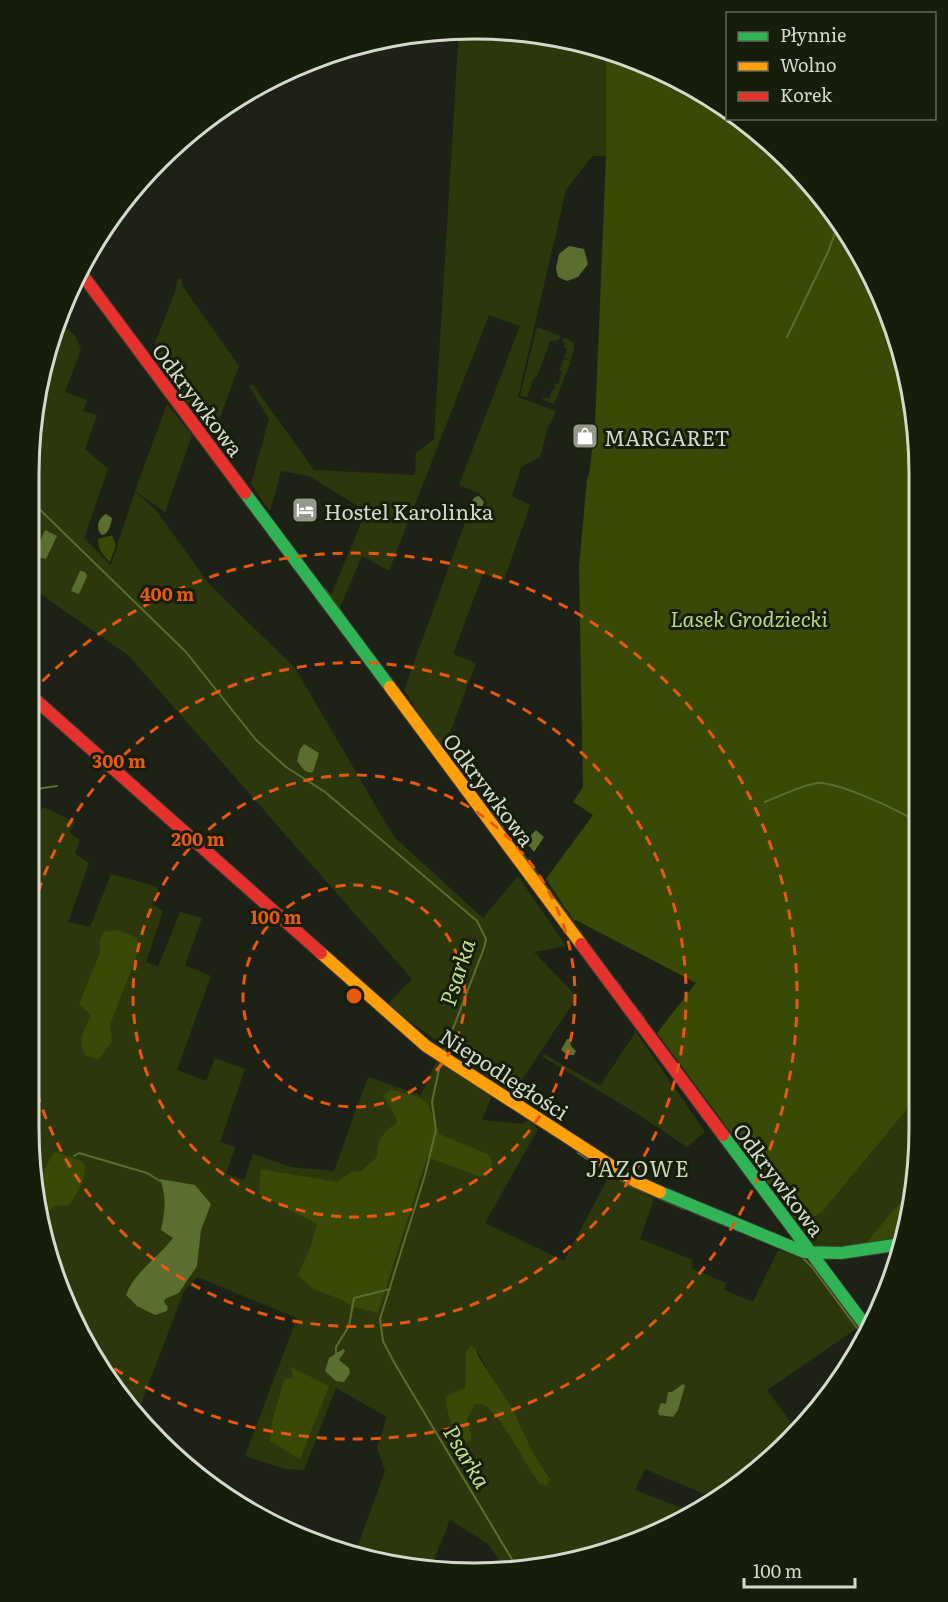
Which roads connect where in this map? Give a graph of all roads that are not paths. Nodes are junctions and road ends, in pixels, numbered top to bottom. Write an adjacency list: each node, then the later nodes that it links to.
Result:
1 (85, 279): 4 (street, Odkrywkowa)
2 (39, 703): 4 (street, Niepodległości)
3 (893, 1245): 4 (street, Niepodległości)
4 (812, 1253): 5 (street, Odkrywkowa)
5 (863, 1322)

